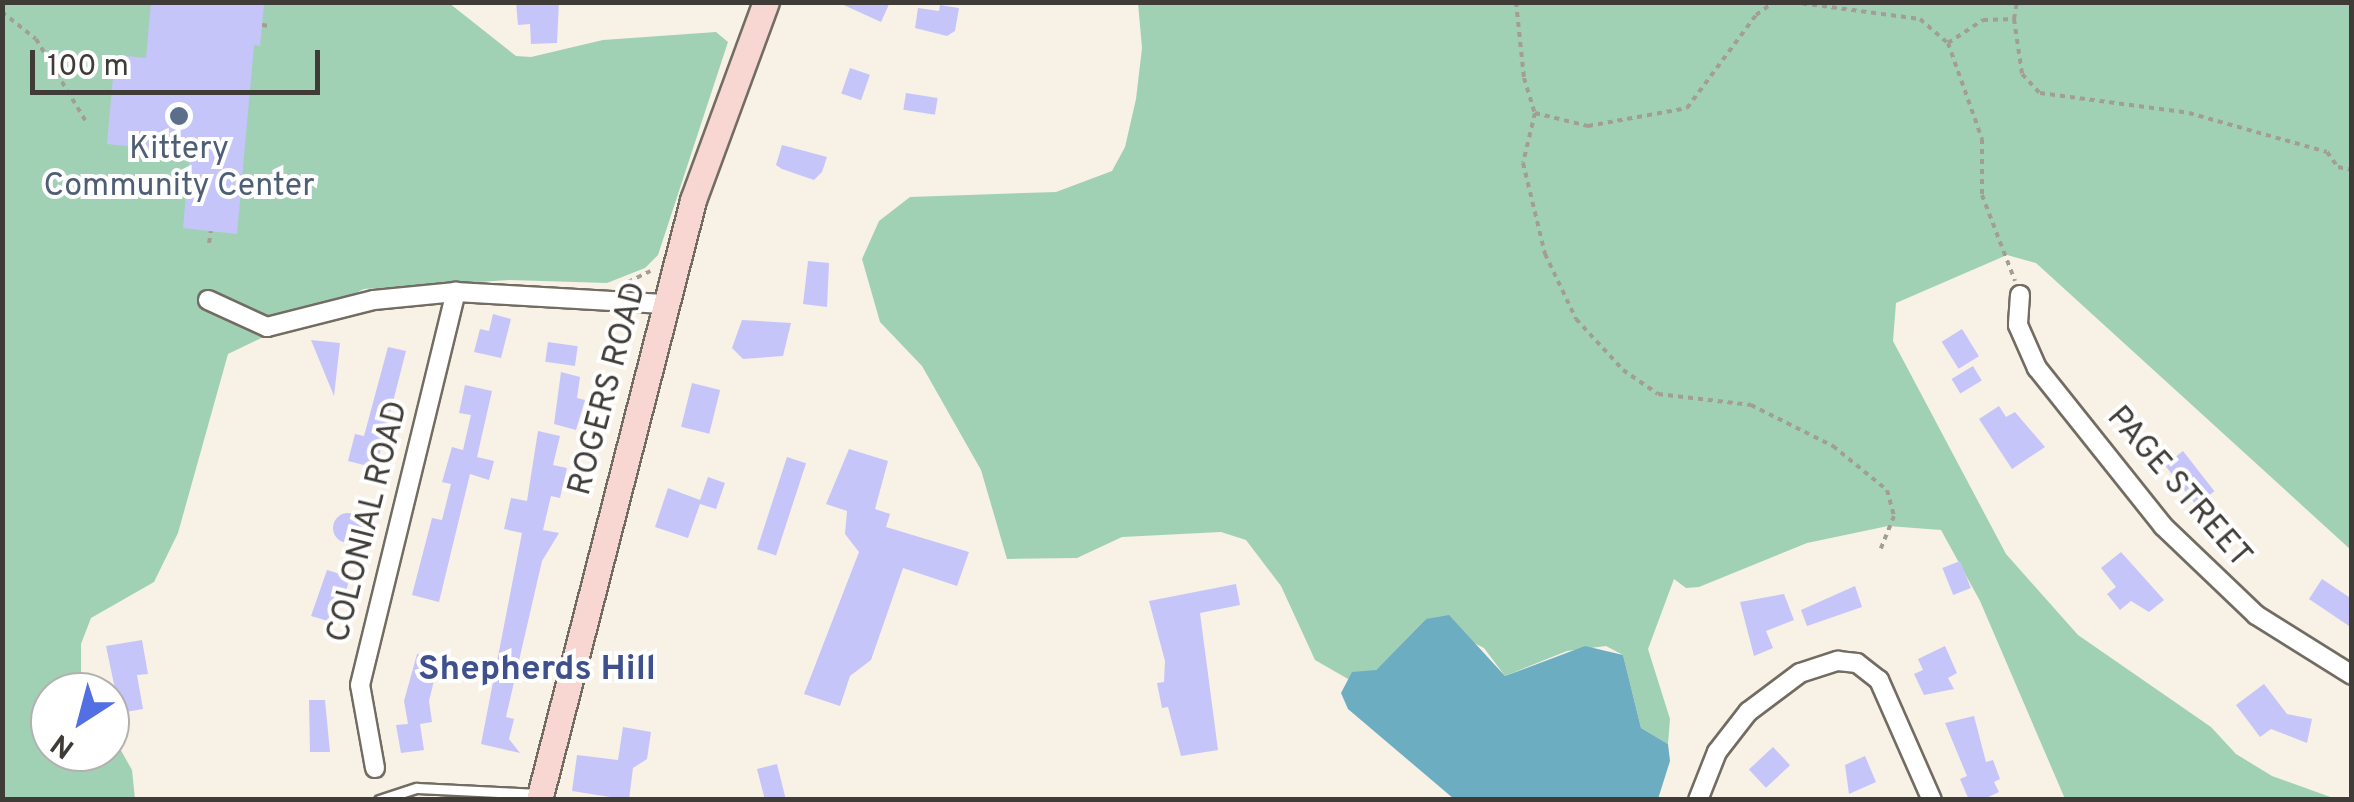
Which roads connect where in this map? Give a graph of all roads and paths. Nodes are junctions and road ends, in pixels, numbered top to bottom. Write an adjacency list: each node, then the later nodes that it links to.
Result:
1 (766, 2): 21 (main road, ROGERS ROAD)
2 (1516, 2): 11 (path)
3 (1774, 2): 11 (path)
4 (1792, 2): 10 (path)
5 (2017, 2): 7 (path)
6 (2, 12): 12 (path)
7 (2014, 19): 10 (path); 13 (path)
8 (262, 26): 9 (path)
9 (270, 26)
10 (1948, 43): 19 (path)
11 (1536, 113): 22 (path)
12 (85, 120)
13 (2352, 170)
14 (210, 231): 15 (path)
15 (210, 243)
16 (656, 267): 17 (path)
17 (621, 284)
18 (456, 292): 20 (street); 21 (street); 24 (street, COLONIAL ROAD)
19 (2020, 294): 23 (street, PAGE STREET)
20 (208, 300)
21 (664, 304): 25 (main road, ROGERS ROAD)
22 (1880, 550)
23 (2352, 675)
24 (376, 768)
25 (539, 797): 26 (lane)
26 (379, 800)
27 (1698, 800): 28 (street)
28 (1932, 800)

